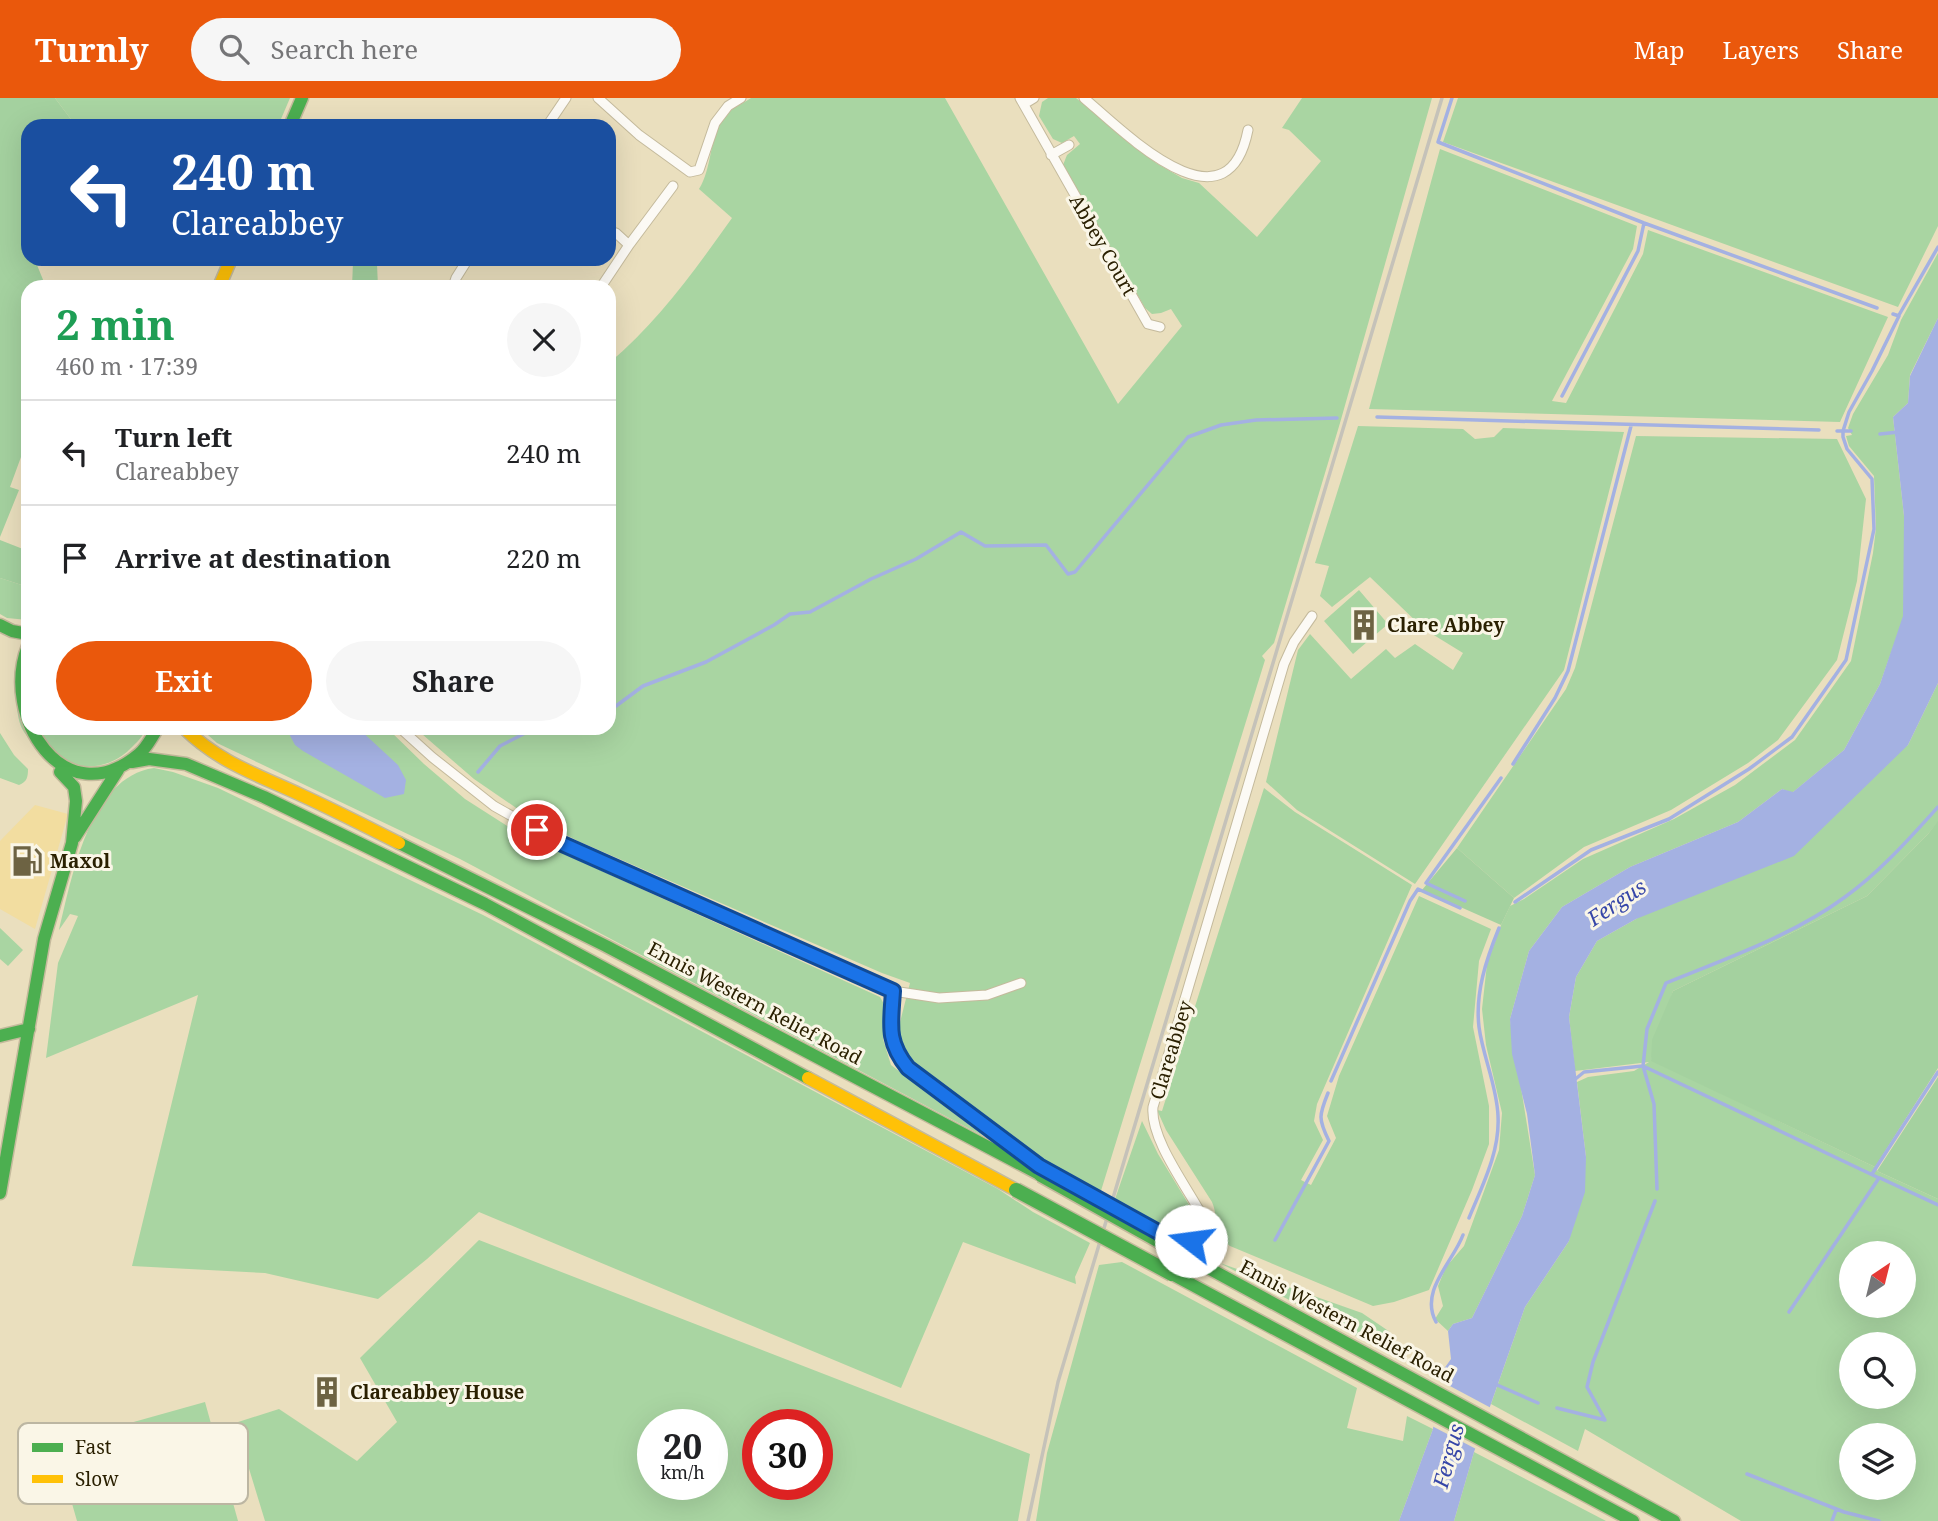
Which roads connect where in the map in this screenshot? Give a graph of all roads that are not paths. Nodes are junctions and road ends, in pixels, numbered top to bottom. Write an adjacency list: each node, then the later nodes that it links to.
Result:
1 (302, 98): 8 (main road)
2 (566, 98): 9 (street)
3 (598, 98): 4 (street)
4 (741, 98)
5 (1034, 98): 7 (street, Abbey Court)
6 (1084, 98): 10 (street)
7 (1022, 101): 12 (street, Abbey Court)
8 (293, 119)
9 (552, 119)
10 (1248, 130)
11 (1069, 145): 12 (street)
12 (1051, 155): 17 (street, Abbey Court)
13 (673, 186): 15 (street)
14 (616, 233): 15 (street)
15 (629, 245): 16 (street)
16 (616, 264)
17 (1160, 327)
18 (1312, 616): 36 (street, Clareabbey)
19 (0, 625): 20 (main road)
20 (21, 633)
21 (21, 652): 22 (main road)
22 (7, 687)
23 (154, 735): 27 (main road)
24 (191, 735): 34 (main road, Ennis Western Relief Road)
25 (408, 735): 31 (street)
26 (26, 749): 28 (main road)
27 (125, 766): 28 (main road); 29 (main road); 37 (main road, bridge)
28 (60, 772): 29 (main road)
29 (72, 843): 32 (main road)
30 (1021, 983): 31 (street)
31 (893, 991): 34 (street)
32 (29, 1029): 33 (main road); 35 (main road)
33 (0, 1036)
34 (1040, 1170): 36 (main road, Ennis Western Relief Road, bridge)
35 (0, 1193)
36 (1173, 1245): 38 (main road, Ennis Western Relief Road)
37 (1633, 1521)
38 (1674, 1521)

